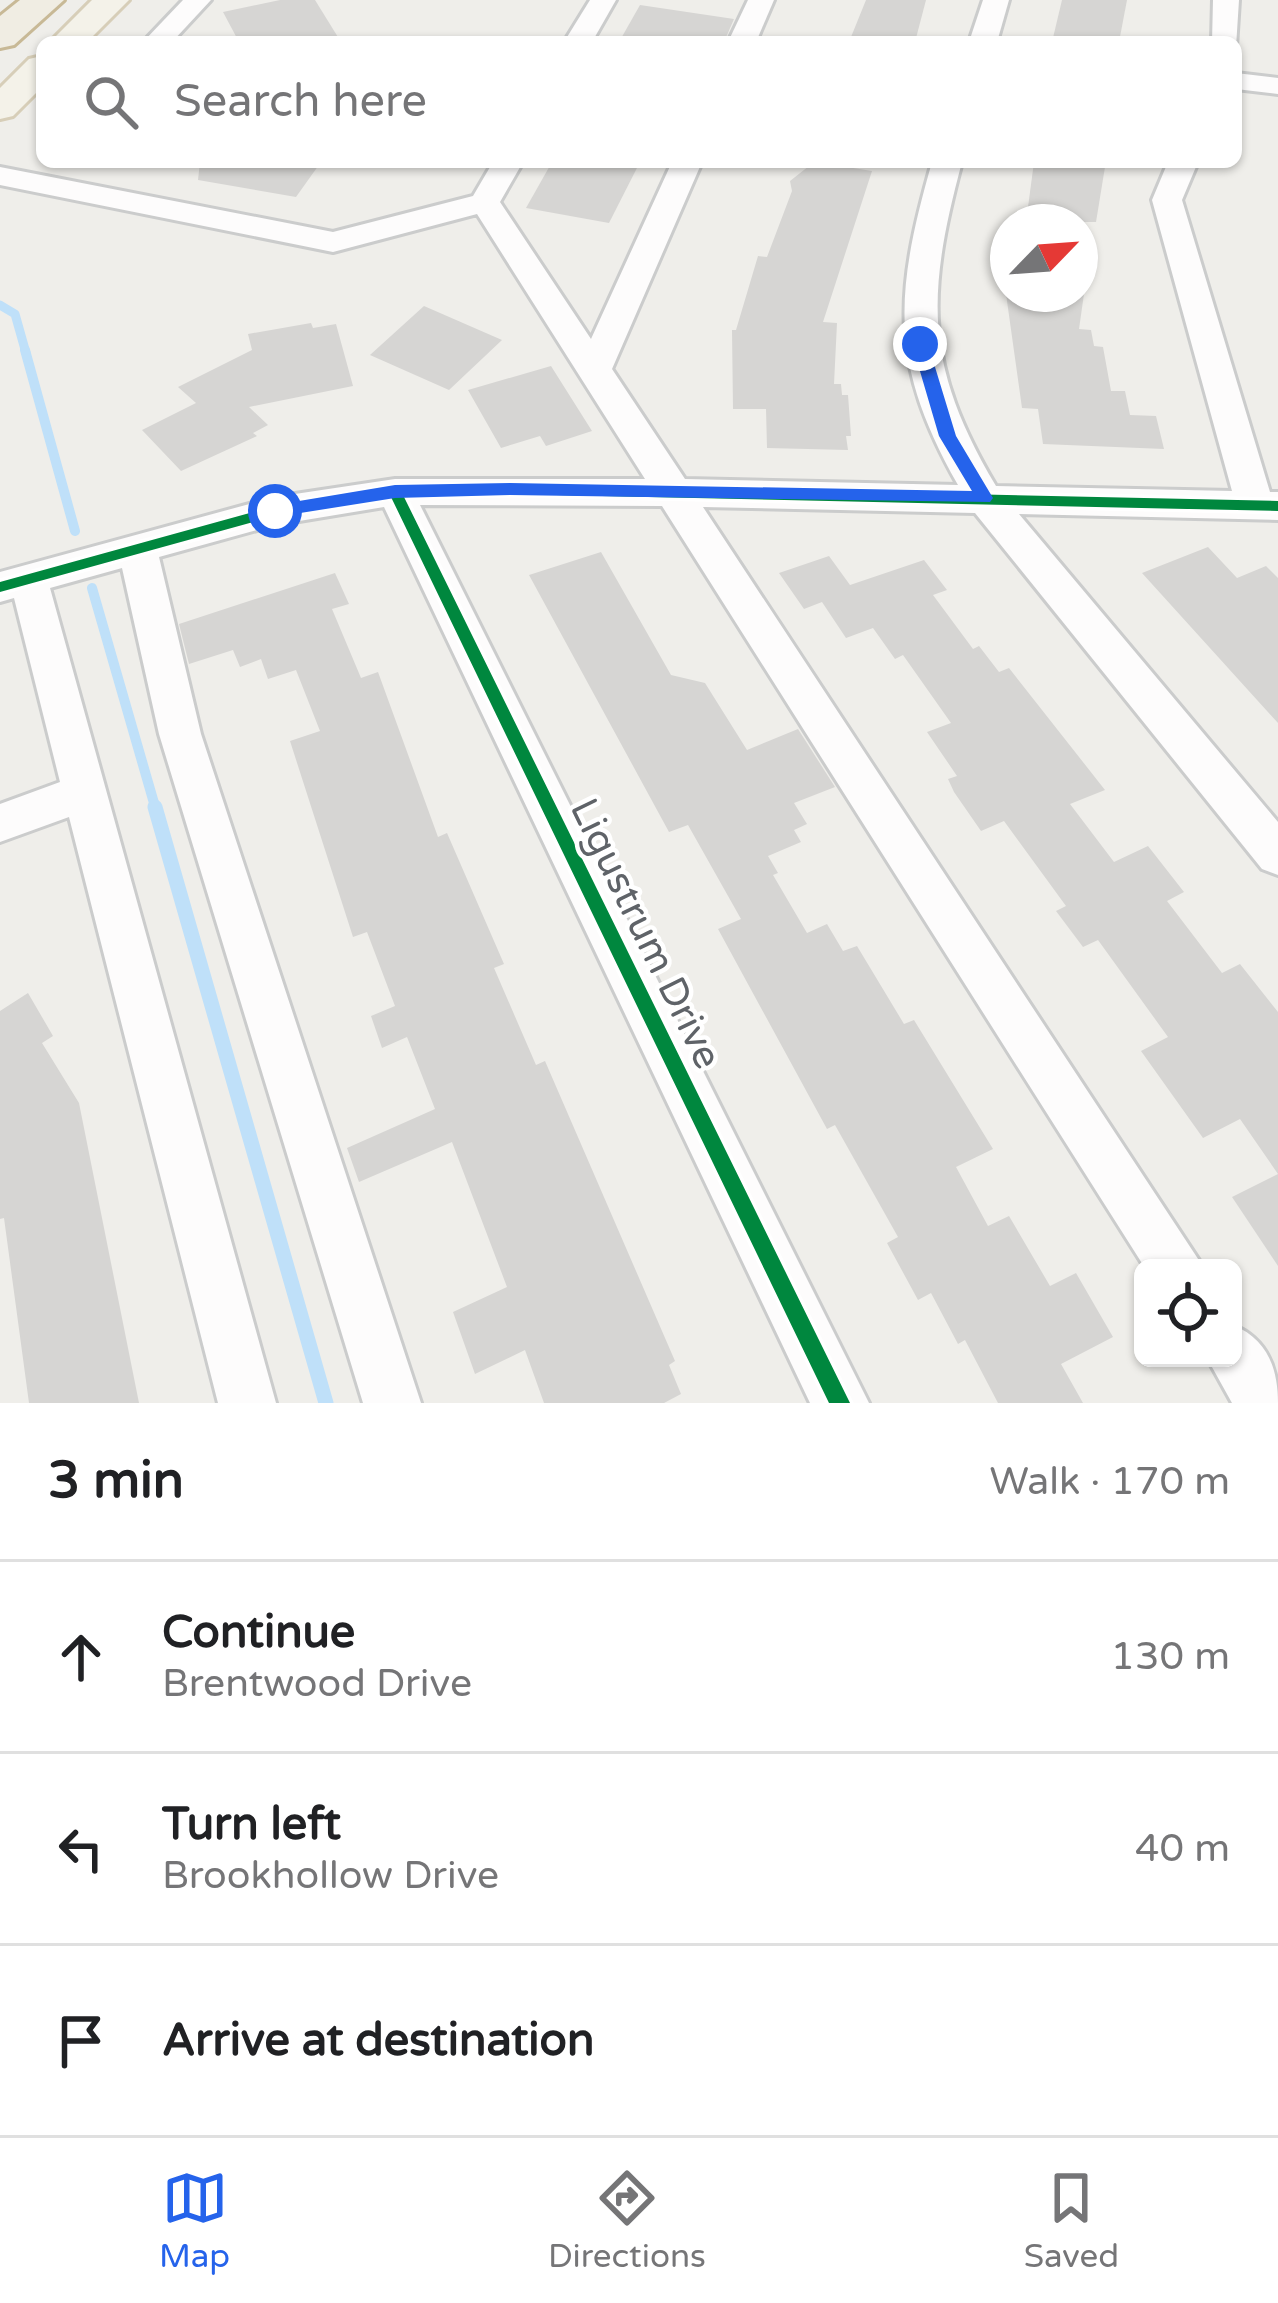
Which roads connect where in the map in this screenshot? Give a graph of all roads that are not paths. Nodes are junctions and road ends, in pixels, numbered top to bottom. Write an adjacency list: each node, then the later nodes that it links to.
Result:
1 (44, 0): 8 (highway)
2 (112, 0): 9 (main road)
3 (198, 0): 10 (street)
4 (603, 0): 11 (street)
5 (761, 0): 12 (street)
6 (996, 0): 13 (street)
7 (1226, 0): 14 (street)
8 (0, 35)
9 (74, 36)
10 (163, 36)
11 (582, 36)
12 (745, 36)
13 (985, 36)
14 (1226, 36)
15 (36, 73): 18 (main road)
16 (1242, 82): 17 (street)
17 (1278, 86)
18 (0, 108)
19 (505, 168): 24 (street)
20 (684, 168): 26 (street)
21 (945, 168): 29 (street)
22 (1181, 168): 30 (street)
23 (22, 172): 24 (street); 25 (street)
24 (485, 202): 26 (street)
25 (0, 204)
26 (596, 367): 28 (street)
27 (395, 492): 28 (street); 31 (street); 40 (street, Ligustrum Drive)
28 (674, 492): 29 (street); 36 (street)
29 (984, 498): 30 (street); 35 (street)
30 (1267, 506)
31 (137, 546): 32 (street); 39 (street)
32 (14, 583): 33 (street)
33 (86, 792): 34 (street); 38 (street)
34 (0, 823)
35 (1278, 855)
36 (1171, 1259)
37 (1242, 1367): 41 (street)
38 (247, 1403)
39 (392, 1403)
40 (840, 1403)
41 (1265, 1403)

